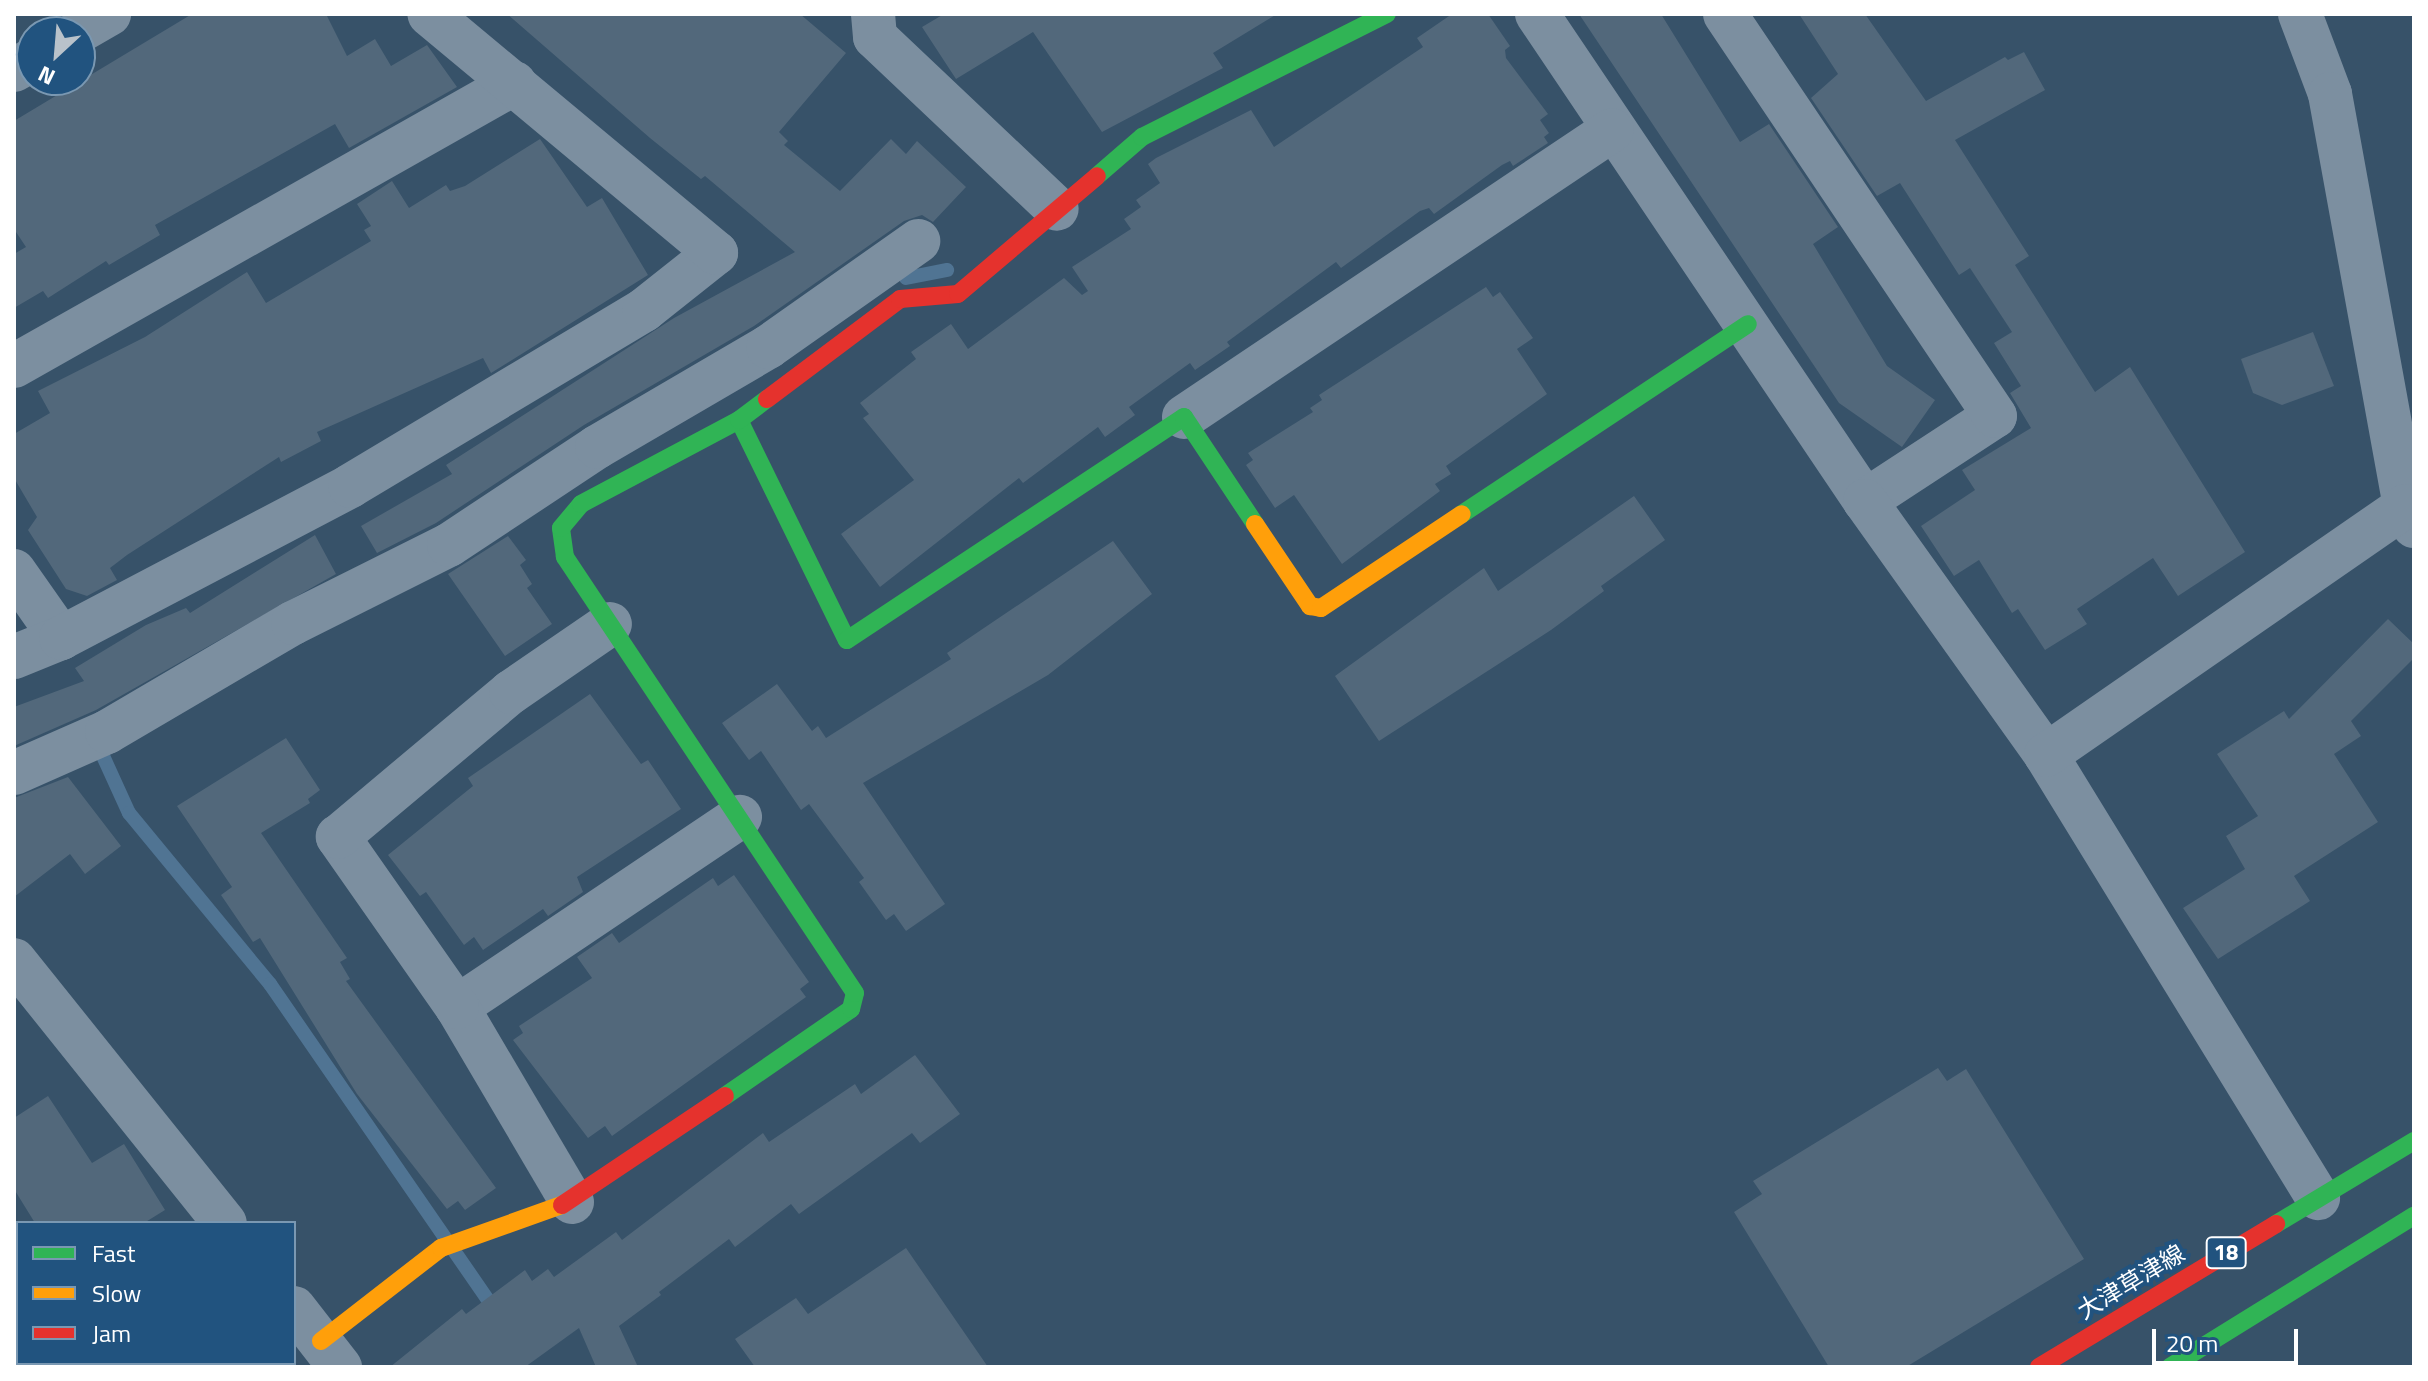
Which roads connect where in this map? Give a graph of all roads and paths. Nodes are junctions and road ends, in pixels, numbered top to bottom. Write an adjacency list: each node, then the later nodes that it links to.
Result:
1 (429, 14): 8 (street)
2 (873, 14): 10 (street)
3 (1387, 14): 7 (street)
4 (1537, 14): 9 (street)
5 (1725, 14): 16 (street)
6 (2300, 14): 17 (street)
7 (1336, 25): 10 (street)
8 (515, 83): 13 (street); 20 (street)
9 (1612, 130): 12 (street); 14 (street)
10 (1057, 209): 15 (street)
11 (918, 241): 23 (street)
12 (1748, 324): 14 (street); 16 (street)
13 (14, 366)
14 (1184, 417): 15 (street)
15 (739, 420): 19 (street)
16 (1865, 501): 22 (street)
17 (2409, 516): 22 (street)
18 (14, 571): 20 (street)
19 (610, 624): 24 (street); 26 (street)
20 (61, 638): 21 (street)
21 (14, 657)
22 (2046, 755): 28 (street)
23 (14, 773)
24 (740, 817): 26 (street); 29 (street)
25 (14, 960): 31 (street)
26 (457, 1007): 29 (street)
27 (2414, 1141): 28 (street, 大津草津線 / 18)
28 (2318, 1198): 34 (street, 大津草津線 / 18)
29 (572, 1202): 33 (street)
30 (2414, 1216): 35 (street)
31 (223, 1221)
32 (296, 1310): 33 (street)
33 (331, 1354)
34 (2039, 1367)
35 (2170, 1367)

